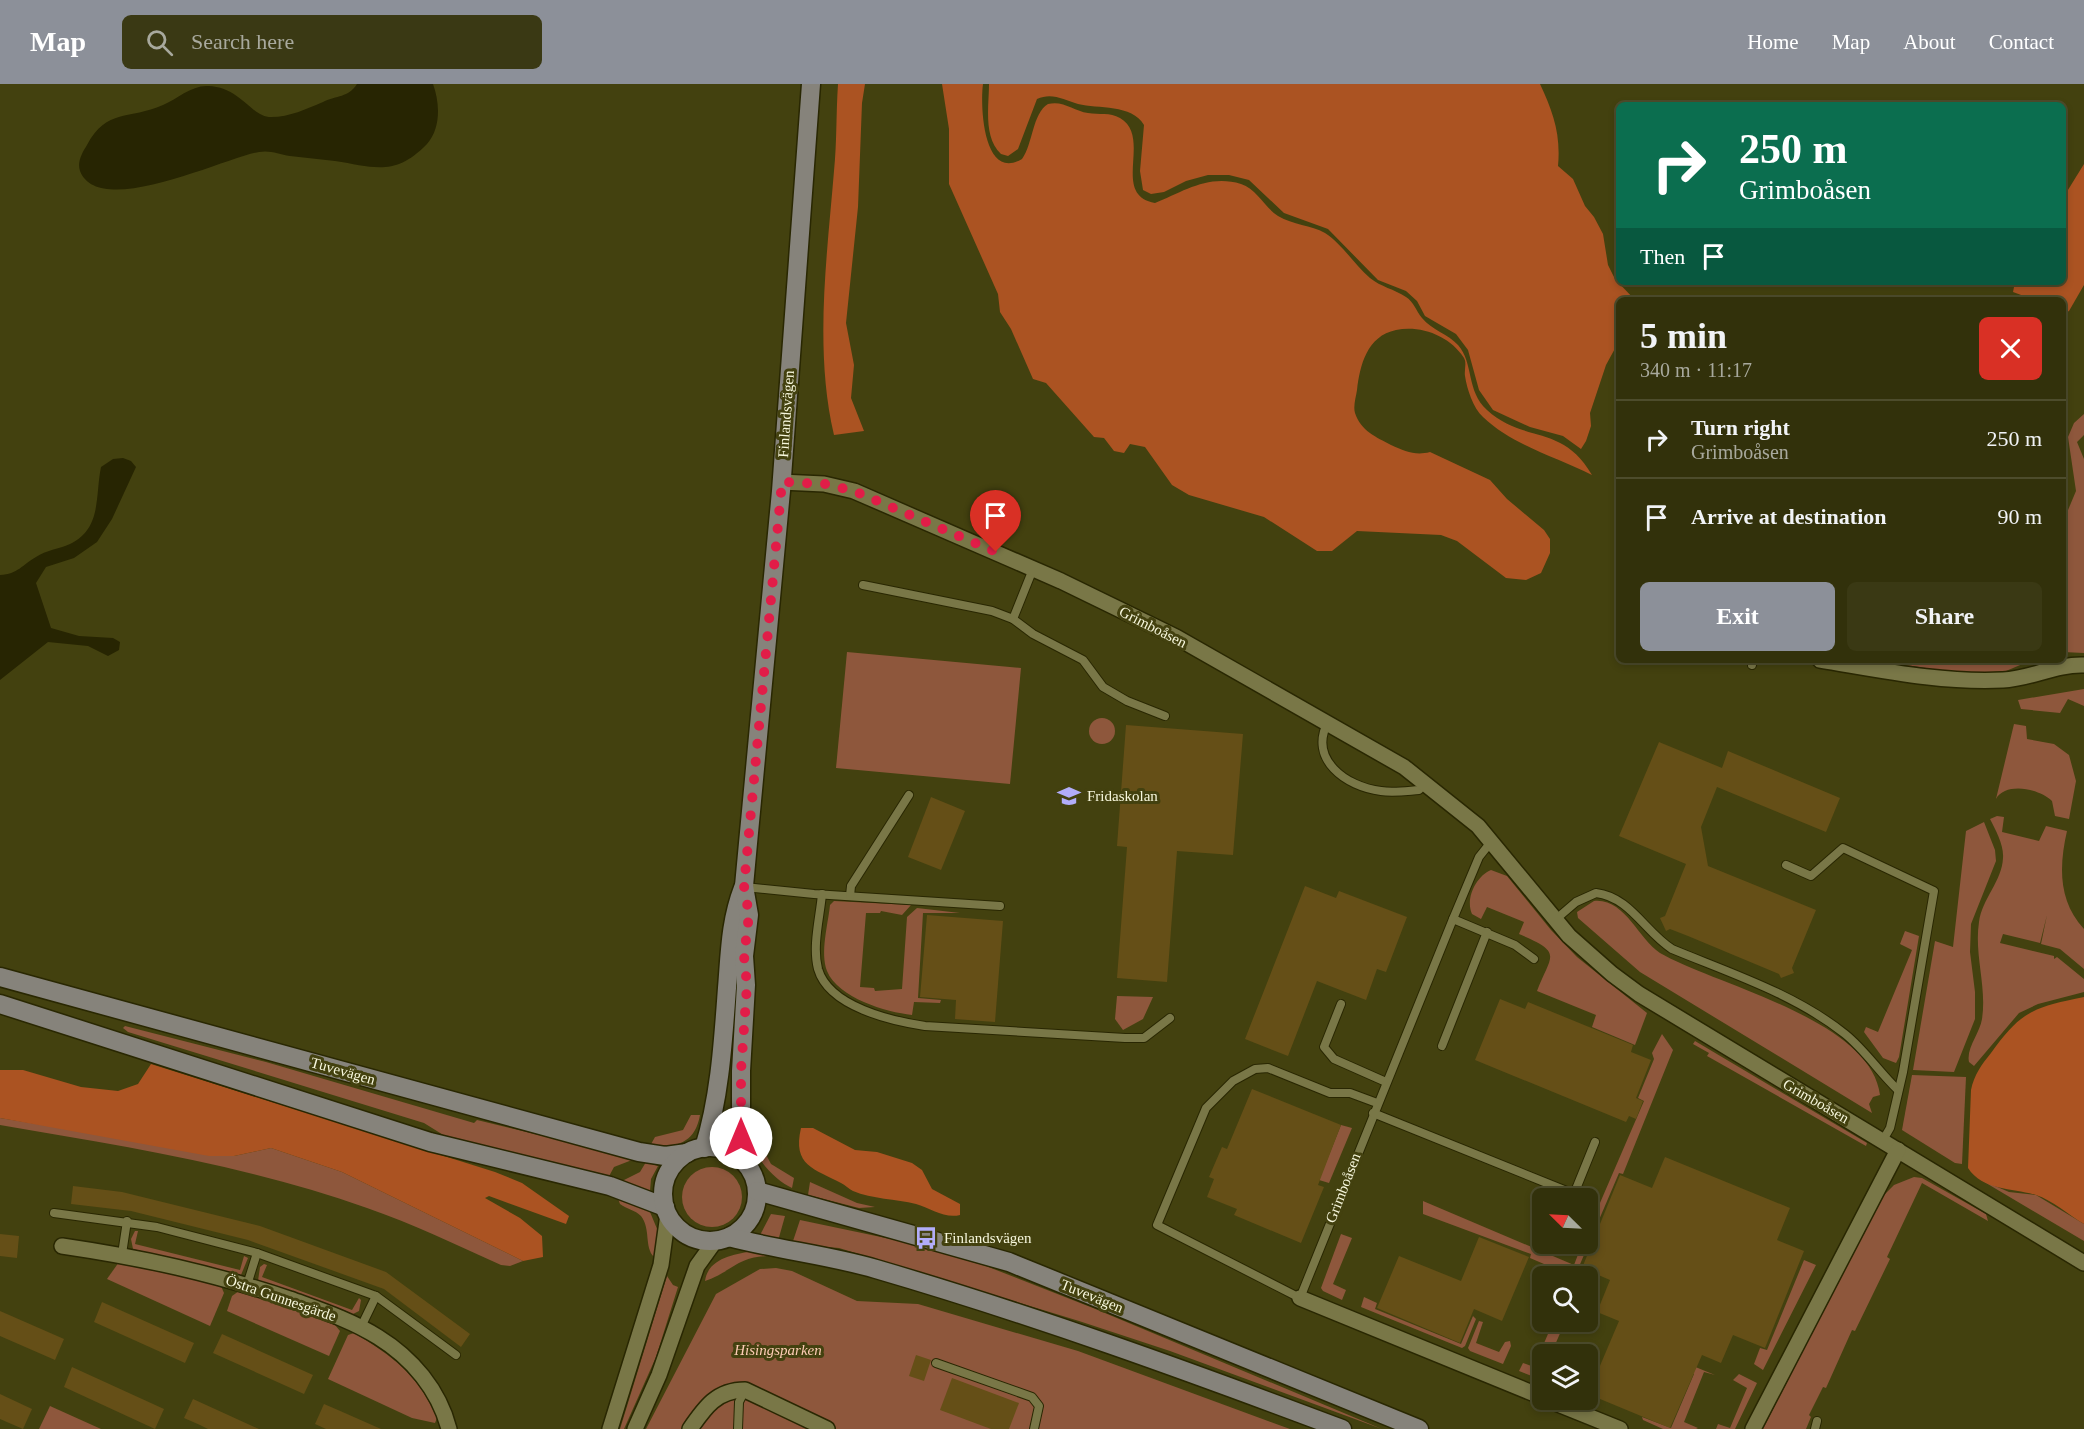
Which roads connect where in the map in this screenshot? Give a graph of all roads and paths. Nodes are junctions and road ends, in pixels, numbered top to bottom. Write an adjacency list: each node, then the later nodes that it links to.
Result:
1 (811, 84): 2 (main road, Finlandsvägen)
2 (782, 482): 3 (street, Grimboåsen); 14 (main road, Finlandsvägen)
3 (1033, 568): 5 (lane); 9 (street, Grimboåsen)
4 (863, 585): 5 (lane)
5 (1013, 619): 8 (lane)
6 (1839, 663): 7 (street)
7 (2084, 665)
8 (1165, 716)
9 (1328, 722): 10 (street, Grimboåsen); 10 (lane)
10 (1426, 782): 12 (street, Grimboåsen)
11 (909, 795): 16 (lane)
12 (1492, 841): 18 (lane, Grimboåsen); 19 (street, Grimboåsen)
13 (1786, 865): 28 (lane)
14 (744, 886): 15 (lane); 34 (main road, Finlandsvägen); 35 (main road, Finlandsvägen)
15 (822, 894): 16 (lane); 25 (lane)
16 (850, 896): 17 (lane)
17 (1000, 906)
18 (1453, 919): 20 (lane); 27 (lane, Grimboåsen)
19 (1555, 920): 28 (lane); 31 (street, Grimboåsen)
20 (1487, 932): 21 (lane); 26 (lane)
21 (1534, 959)
22 (0, 976): 34 (main road, Tuvevägen)
23 (0, 1004): 37 (main road)
24 (1341, 1004): 27 (lane)
25 (1170, 1018)
26 (1442, 1046)
27 (1386, 1082): 29 (lane, Grimboåsen)
28 (1898, 1090): 31 (lane)
29 (1377, 1103): 30 (lane, Grimboåsen); 47 (lane)
30 (1373, 1113): 32 (lane); 47 (lane, Grimboåsen)
31 (1883, 1140): 33 (street, Grimboåsen)
32 (1595, 1142)
33 (1898, 1150): 44 (street, Grimboåsen); 64 (street)
34 (696, 1151): 35 (main road, Tuvevägen); 37 (main road)
35 (741, 1159): 36 (main road)
36 (757, 1191): 40 (main road); 62 (main road, Tuvevägen)
37 (667, 1211): 40 (main road); 55 (street)
38 (54, 1213): 39 (lane)
39 (127, 1221): 42 (lane); 43 (lane)
40 (722, 1239): 56 (street); 61 (main road)
41 (62, 1246): 43 (street, Östra Gunnesgärde)
42 (257, 1253): 45 (lane); 46 (lane)
43 (122, 1254): 45 (street, Östra Gunnesgärde)
44 (2084, 1263)
45 (248, 1285): 48 (street, Östra Gunnesgärde)
46 (376, 1296): 48 (lane); 49 (lane)
47 (1300, 1298): 52 (street)
48 (361, 1327): 54 (street, Östra Gunnesgärde)
49 (456, 1355)
50 (936, 1363): 60 (lane)
51 (745, 1390): 57 (street); 58 (lane); 59 (street)
52 (1532, 1393)
53 (1573, 1410): 63 (street)
54 (449, 1429)
55 (610, 1429)
56 (635, 1429)
57 (690, 1429)
58 (738, 1429)
59 (827, 1429)
60 (1034, 1429)
61 (1342, 1429)
62 (1419, 1429)
63 (1620, 1429)
64 (1753, 1429)

